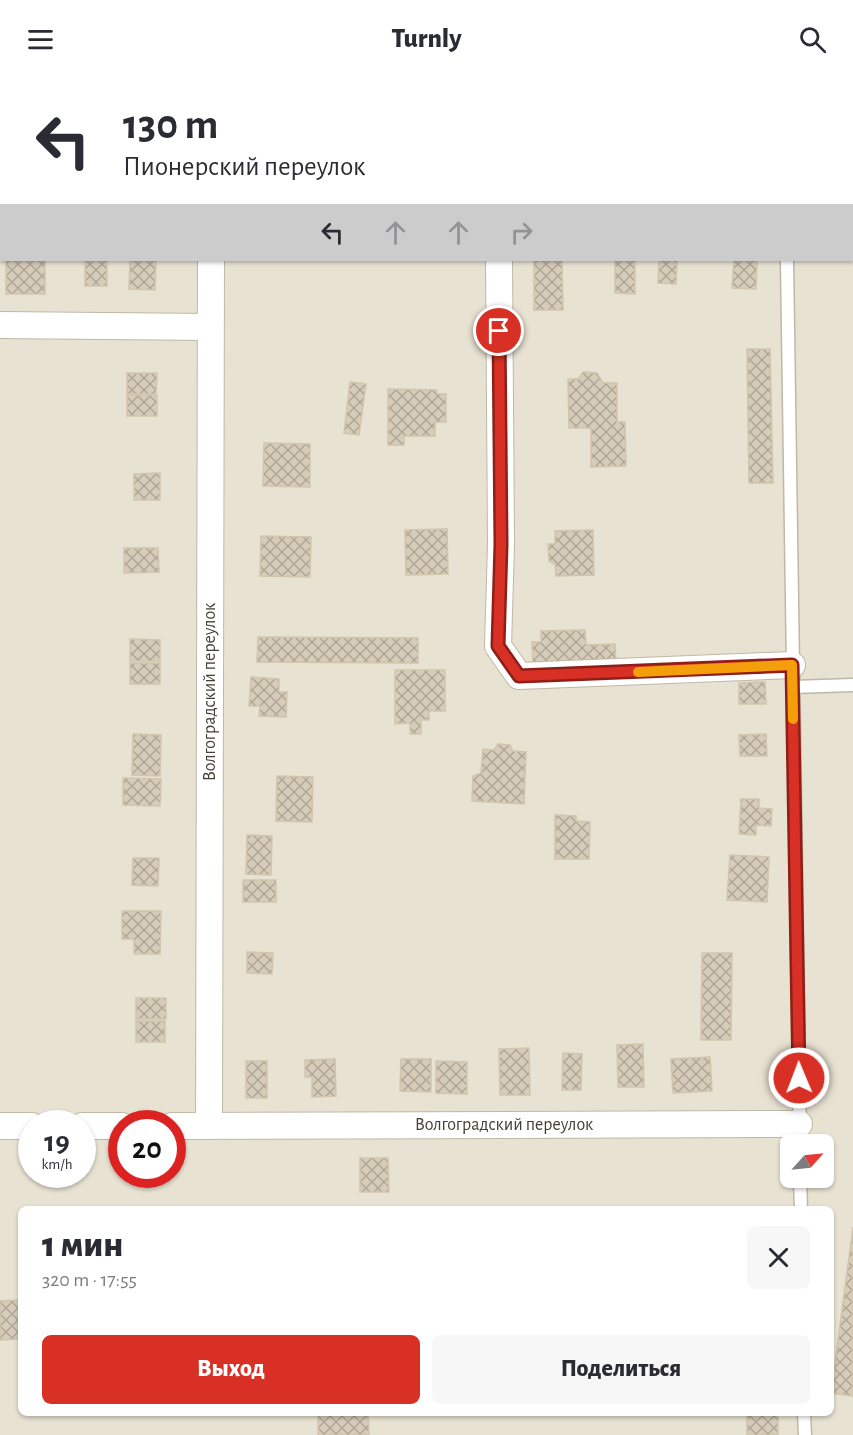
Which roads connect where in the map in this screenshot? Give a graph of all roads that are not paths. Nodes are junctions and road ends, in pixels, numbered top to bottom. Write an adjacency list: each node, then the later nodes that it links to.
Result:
1 (212, 261): 5 (street, Волгоградский переулок)
2 (500, 261): 6 (street)
3 (787, 261): 6 (lane)
4 (0, 325): 5 (street)
5 (210, 327): 8 (street, Волгоградский переулок)
6 (793, 676): 7 (lane); 12 (lane)
7 (853, 686)
8 (209, 1125): 11 (street, Волгоградский переулок); 12 (street, Волгоградский переулок)
9 (0, 1126): 10 (street)
10 (18, 1126)
11 (186, 1126)
12 (800, 1134)
13 (800, 1188): 14 (lane)
14 (801, 1206)
15 (804, 1416): 16 (lane)
16 (805, 1435)

